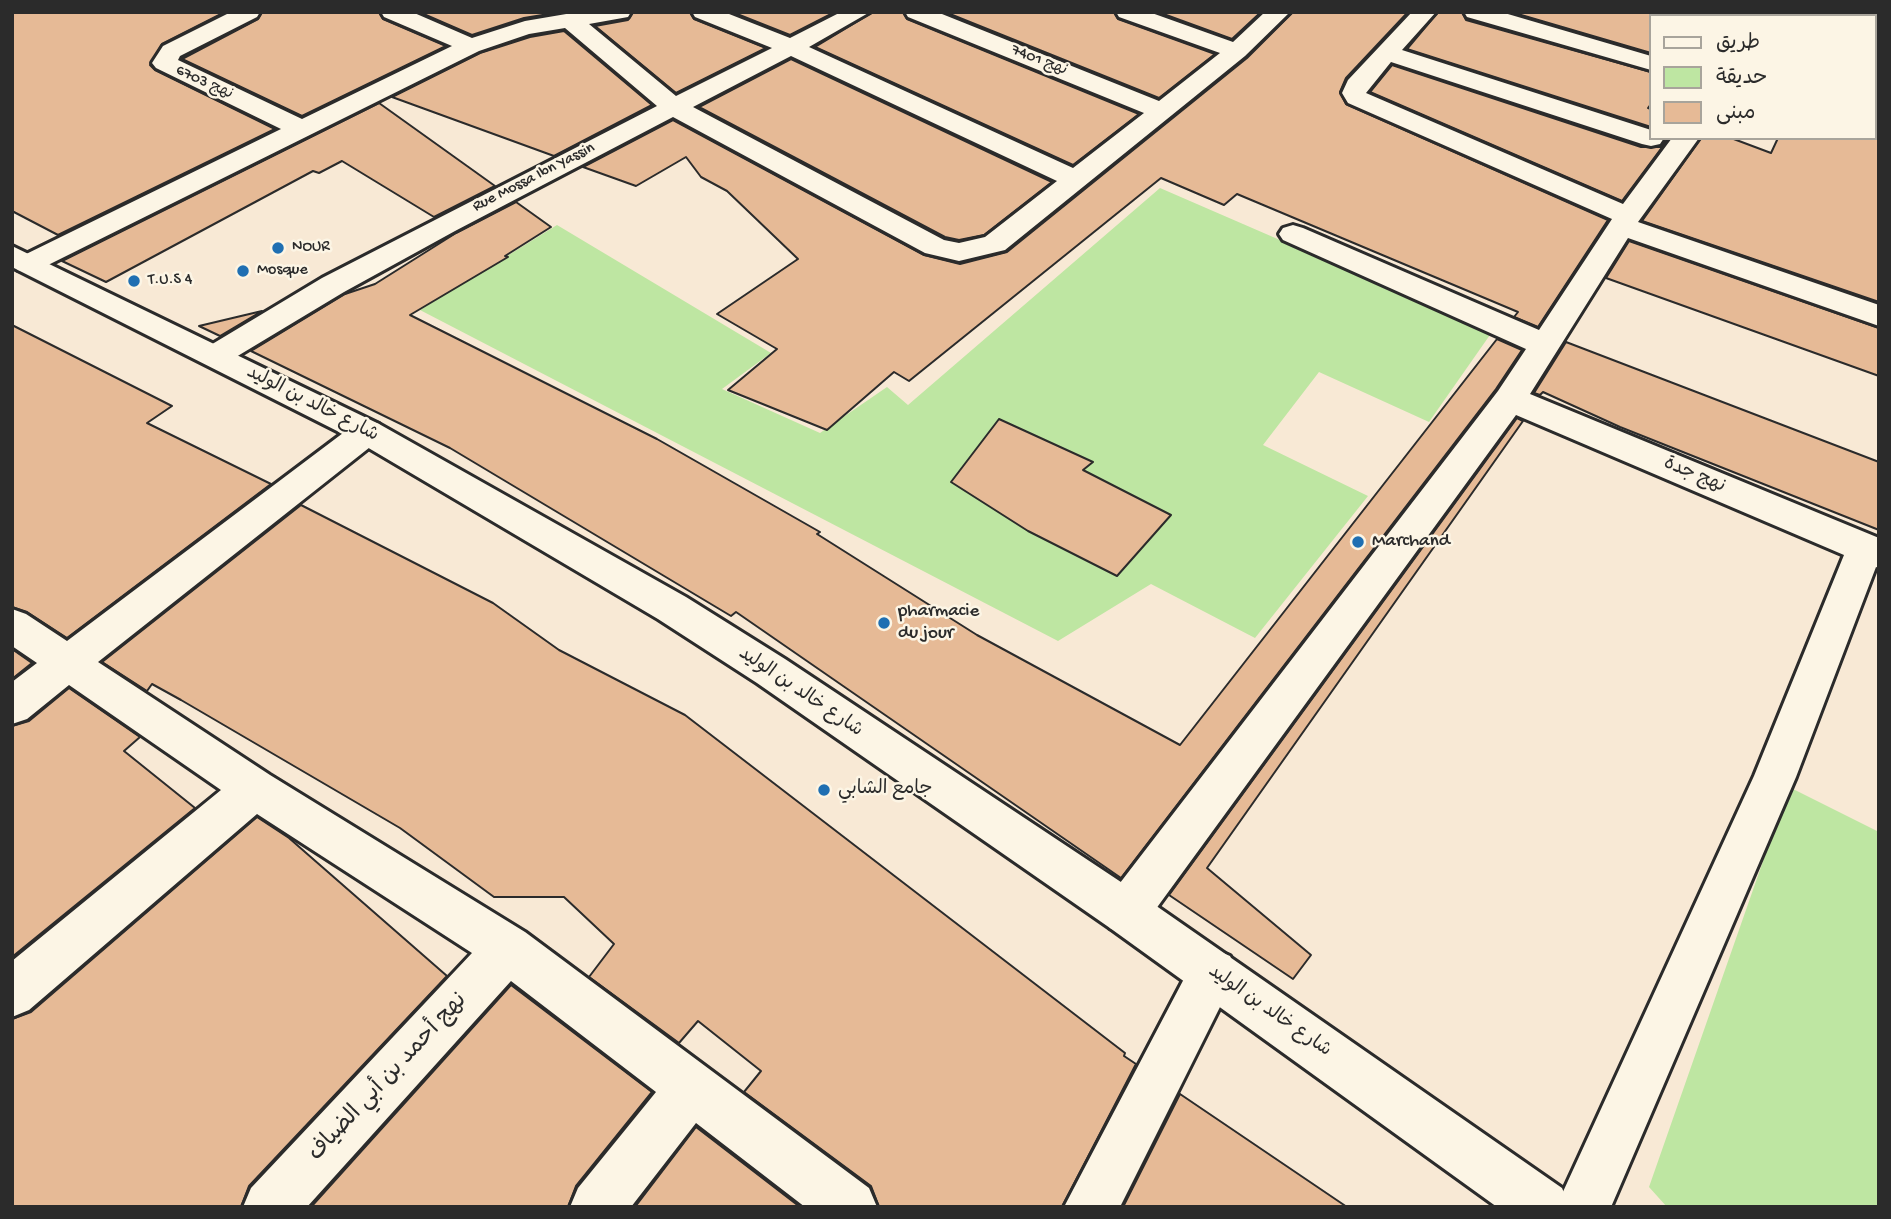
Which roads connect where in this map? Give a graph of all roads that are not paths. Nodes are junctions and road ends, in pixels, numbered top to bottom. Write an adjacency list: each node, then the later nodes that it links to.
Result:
1 (249, 12): 19 (street, نهج 6703)
2 (392, 12): 12 (street)
3 (620, 12): 11 (street)
4 (702, 12): 13 (street)
5 (859, 12): 13 (street, Rue Mossa Ibn Yassin)
6 (916, 12): 18 (street, نهج 7401)
7 (1127, 12): 14 (street)
8 (1279, 12): 14 (street)
9 (1425, 12): 15 (street)
10 (1475, 12): 16 (street)
11 (571, 21): 12 (street); 17 (street)
12 (471, 46): 19 (street)
13 (793, 48): 17 (street, Rue Mossa Ibn Yassin); 23 (street)
14 (1237, 51): 18 (street)
15 (1387, 53): 20 (street); 24 (street)
16 (1650, 64)
17 (673, 107): 23 (street); 29 (street, Rue Mossa Ibn Yassin)
18 (1161, 111): 23 (street)
19 (299, 128): 26 (street)
20 (1650, 137)
21 (1664, 140): 22 (street)
22 (1683, 143): 24 (street)
23 (1074, 179)
24 (1624, 221): 27 (street); 28 (street)
25 (1293, 234): 28 (street)
26 (20, 259): 29 (street, شارع خالد بن الوليد)
27 (1879, 316)
28 (1545, 345): 30 (street)
29 (215, 356): 31 (street, شارع خالد بن الوليد)
30 (1510, 398): 32 (street, نهج جدة); 37 (street)
31 (367, 432): 34 (street); 37 (street, شارع خالد بن الوليد)
32 (1872, 551): 47 (street)
33 (12, 625): 34 (street)
34 (70, 664): 35 (street); 36 (street)
35 (12, 706)
36 (255, 789): 38 (street); 40 (street)
37 (1126, 912): 39 (street, شارع خالد بن الوليد)
38 (508, 949): 41 (street); 42 (street, نهج أحمد بن أبي الضياف)
39 (1213, 973): 45 (street); 46 (street, شارع خالد بن الوليد)
40 (12, 993)
41 (692, 1086): 43 (street); 44 (street)
42 (270, 1207)
43 (597, 1207)
44 (850, 1207)
45 (1091, 1207)
46 (1543, 1207)
47 (1583, 1207)

